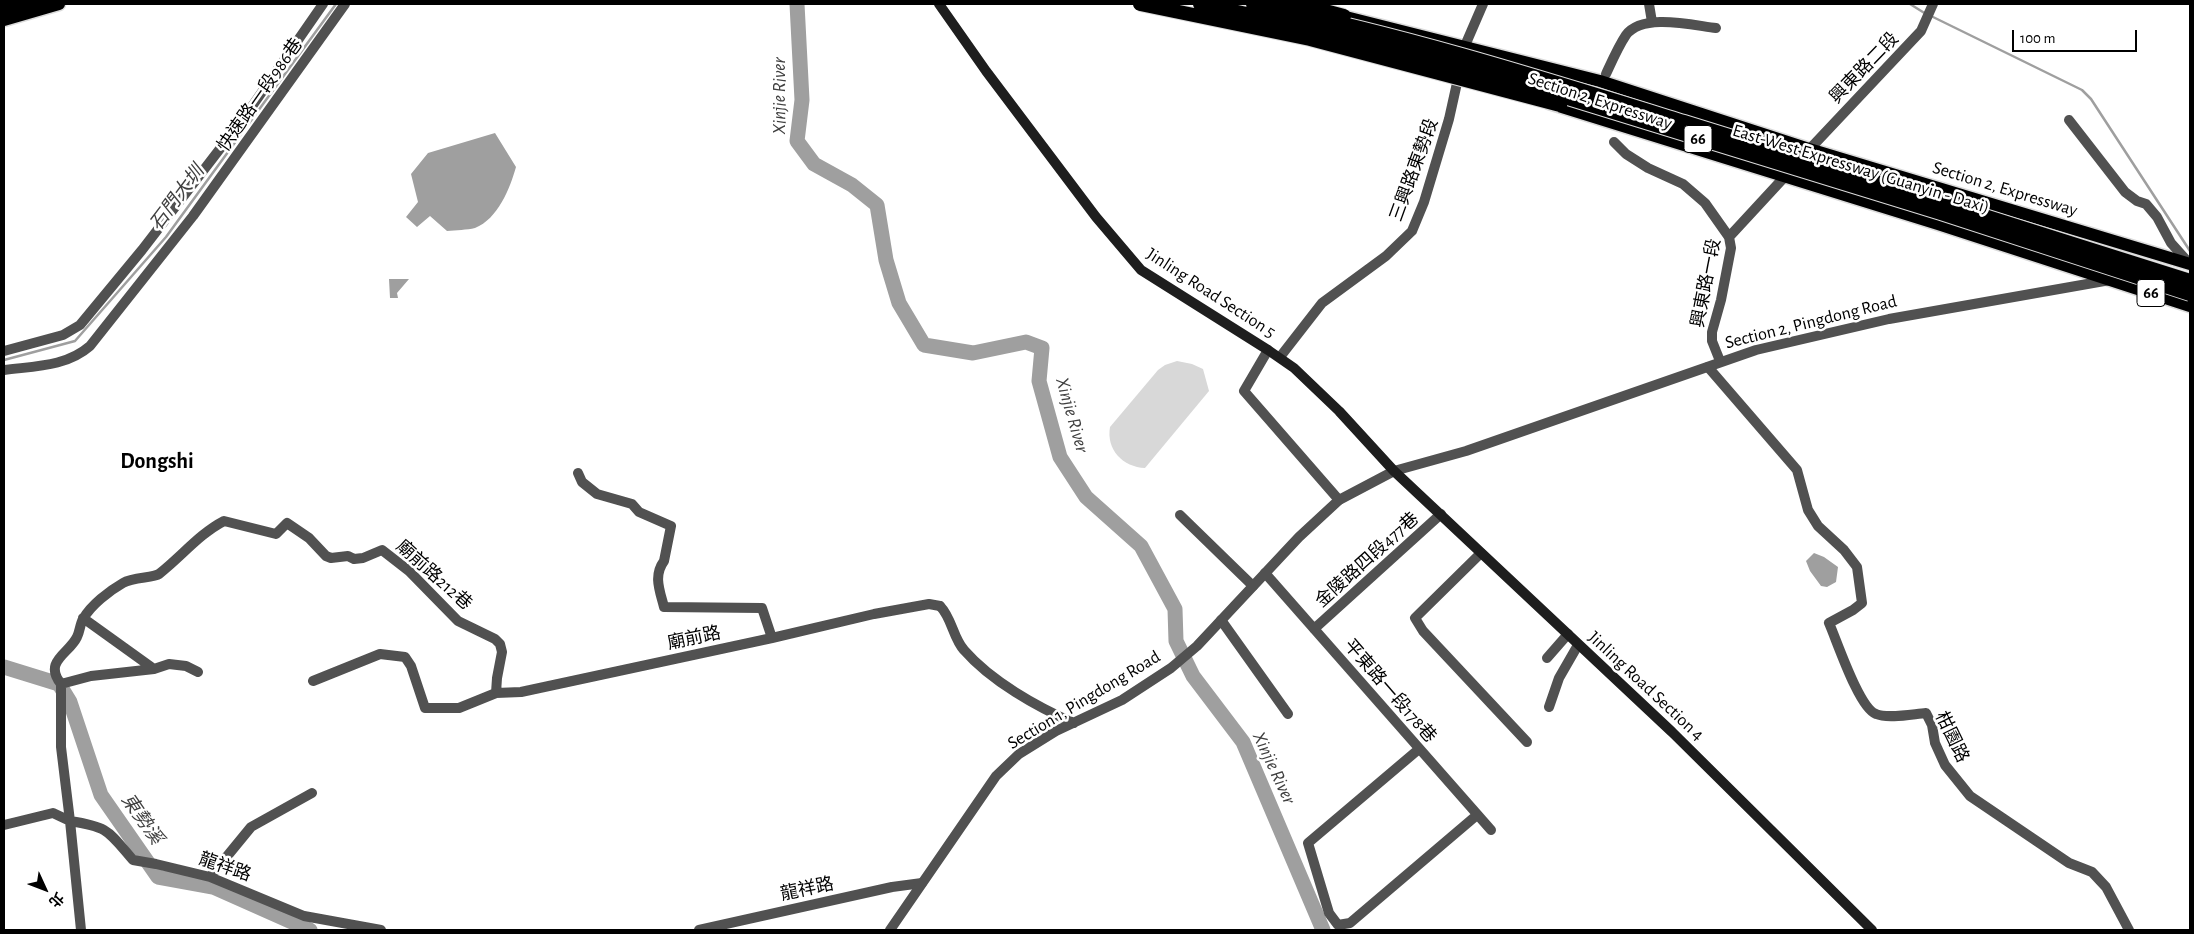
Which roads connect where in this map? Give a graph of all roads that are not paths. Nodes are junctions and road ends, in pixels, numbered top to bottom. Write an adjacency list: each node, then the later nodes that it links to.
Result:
1 (34, 4): 15 (highway)
2 (59, 4): 16 (main road)
3 (324, 4): 34 (street, 快速路一段986巷)
4 (345, 4): 38 (street, 快速路一段986巷)
5 (939, 4): 33 (main road, Jinling Road Section 5)
6 (1140, 4): 23 (highway, bridge)
7 (1164, 4): 21 (main road, Section 2, Expressway / 66)
8 (1200, 4): 23 (highway, East-West Expressway (Guanyin - Daxi) / 66, bridge)
9 (1253, 4): 23 (highway, East-West Expressway (Guanyin - Daxi) / 66, bridge)
10 (1289, 4): 19 (main road, Section 2, Expressway / 66)
11 (1300, 4): 23 (highway, bridge)
12 (1483, 4): 19 (street, 三興路東勢段)
13 (1649, 4): 17 (street)
14 (1933, 4): 25 (street, 興東路二段)
15 (4, 11)
16 (4, 20)
17 (1652, 22): 18 (street); 20 (street)
18 (1716, 28)
19 (1466, 46): 21 (street, 三興路東勢段); 25 (main road, Section 2, Expressway / 66)
20 (1606, 74)
21 (1459, 75): 26 (main road, Section 2, Expressway / 66); 35 (street, 三興路東勢段)
22 (2069, 120): 28 (street)
23 (1666, 122): 30 (highway, East-West Expressway (Guanyin - Daxi) / 66, bridge); 31 (highway, East-West Expressway (Guanyin - Daxi) / 66, bridge)
24 (1614, 142): 27 (street)
25 (1809, 149): 26 (street, 興東路一段); 28 (main road, Section 2, Expressway / 66)
26 (1785, 177): 27 (street, 興東路一段); 29 (main road, Section 2, Expressway / 66)
27 (1729, 236): 36 (street, 興東路一段)
28 (2190, 265): 29 (street, Section 2, Pingdong Road)
29 (2112, 280): 32 (main road, Section 2, Expressway / 66); 36 (street, Section 2, Pingdong Road)
30 (2190, 281)
31 (2190, 294)
32 (2190, 306)
33 (1268, 350): 35 (main road, Jinling Road Section 5); 41 (street)
34 (4, 352)
35 (1280, 358): 39 (main road, Jinling Road Section 5)
36 (1720, 361): 37 (street, Section 2, Pingdong Road)
37 (1708, 367): 39 (street, Section 2, Pingdong Road); 76 (street, 柑園路)
38 (4, 370)
39 (1394, 471): 41 (street, Section 1, Pingdong Road); 42 (main road, Jinling Road Section 4)
40 (578, 473): 51 (street)
41 (1339, 500): 45 (street, Section 1, Pingdong Road)
42 (1441, 514): 44 (main road, Jinling Road Section 4); 49 (street, 金陵路四段477巷)
43 (1180, 515): 46 (street)
44 (1481, 552): 50 (main road, Jinling Road Section 4); 62 (street)
45 (1265, 573): 46 (street, Section 1, Pingdong Road); 49 (street, 平東路一段178巷)
46 (1253, 586): 48 (street, Section 1, Pingdong Road)
47 (83, 618): 54 (street); 57 (street, 廟前路212巷); 58 (street, 廟前路212巷)
48 (1221, 620): 60 (street); 61 (street, Section 1, Pingdong Road)
49 (1314, 629): 63 (street, 平東路一段178巷)
50 (1568, 634): 52 (main road, Jinling Road Section 4); 53 (street)
51 (772, 638): 58 (street, 廟前路); 61 (street, 廟前路)
52 (1578, 644): 59 (street); 75 (main road, Jinling Road Section 4)
53 (1547, 658)
54 (154, 669): 55 (street); 57 (street)
55 (198, 672)
56 (313, 682): 58 (street, 廟前路)
57 (61, 688): 66 (street, 廟前路212巷)
58 (496, 693)
59 (1550, 707)
60 (1288, 714)
61 (1074, 722): 70 (street, Section 1, Pingdong Road)
62 (1527, 742)
63 (1419, 750): 65 (street, 平東路一段178巷); 65 (street)
64 (312, 793): 69 (street)
65 (1477, 815): 68 (street, 平東路一段178巷)
66 (70, 821): 67 (street, 龍祥路); 69 (street, 龍祥路); 71 (street, 廟前路212巷)
67 (4, 825)
68 (1491, 830)
69 (210, 877): 72 (street, 龍祥路)
70 (922, 883): 73 (street, 龍祥路); 74 (street, Section 1, Pingdong Road)
71 (82, 930)
72 (381, 930)
73 (699, 930)
74 (890, 930)
75 (1872, 930)
76 (2129, 930)

